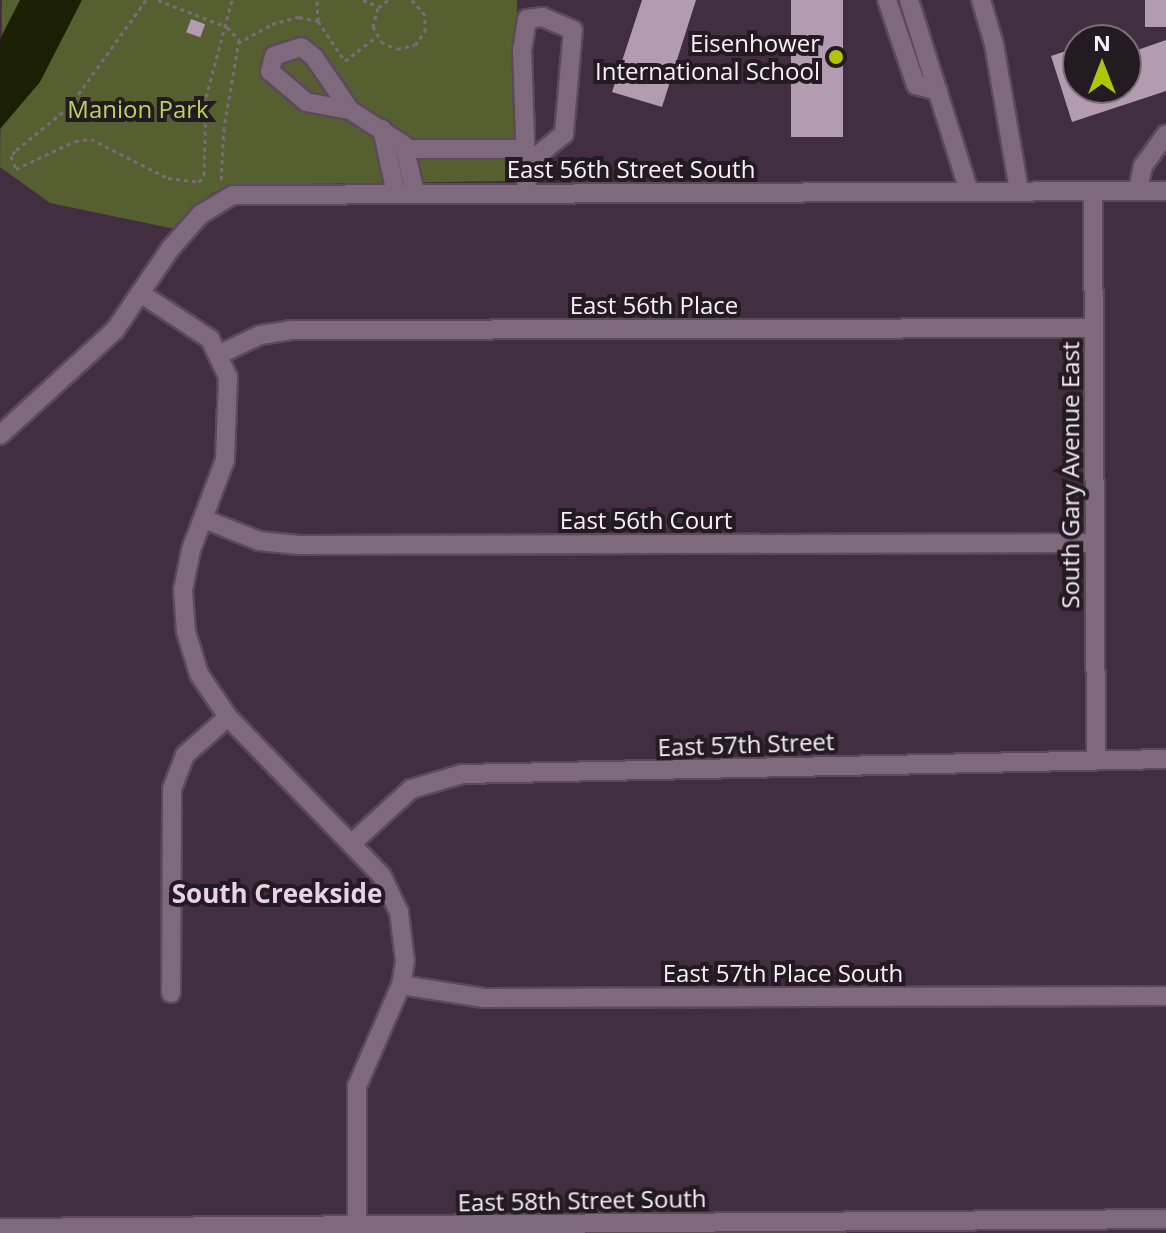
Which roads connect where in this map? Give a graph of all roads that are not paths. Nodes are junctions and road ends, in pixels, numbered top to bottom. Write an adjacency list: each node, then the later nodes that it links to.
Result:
1 (887, 0): 4 (street)
2 (909, 0): 4 (street)
3 (981, 0): 11 (street)
4 (938, 91): 10 (street)
5 (350, 110): 6 (street)
6 (382, 129): 8 (street); 15 (street)
7 (1166, 134): 13 (street)
8 (407, 149): 9 (street); 16 (street)
9 (525, 157): 9 (street); 17 (street)
10 (969, 191): 11 (street, East 56th Street South); 17 (street, East 56th Street South)
11 (1019, 191): 12 (street, East 56th Street South)
12 (1093, 191): 13 (street, East 56th Street South); 19 (street, South Gary Avenue East)
13 (1138, 191): 14 (street, East 56th Street South)
14 (1166, 191)
15 (396, 193): 16 (street, East 56th Street South); 18 (street, East 56th Street South)
16 (415, 193): 17 (street, East 56th Street South)
17 (527, 193)
18 (140, 293): 20 (street); 21 (street)
19 (1093, 328): 20 (street, East 56th Place); 23 (street, South Gary Avenue East)
20 (220, 354): 22 (street)
21 (0, 435)
22 (204, 519): 23 (street, East 56th Court); 24 (street)
23 (1094, 543): 25 (street, South Gary Avenue East)
24 (228, 717): 27 (street); 29 (street)
25 (1096, 759): 26 (street, East 57th Street); 27 (street, East 57th Street)
26 (1166, 759)
27 (351, 844): 28 (street)
28 (401, 985): 30 (street, East 57th Place South); 33 (street)
29 (171, 993)
30 (1166, 996)
31 (1166, 1219): 32 (street, East 58th Street South)
32 (962, 1226): 34 (street, East 58th Street South)
33 (357, 1227): 36 (street, East 58th Street South); 37 (street, East 58th Street South)
34 (745, 1227): 37 (street, East 58th Street South)
35 (0, 1228): 36 (street, East 58th Street South)
36 (219, 1230)
37 (483, 1230)

